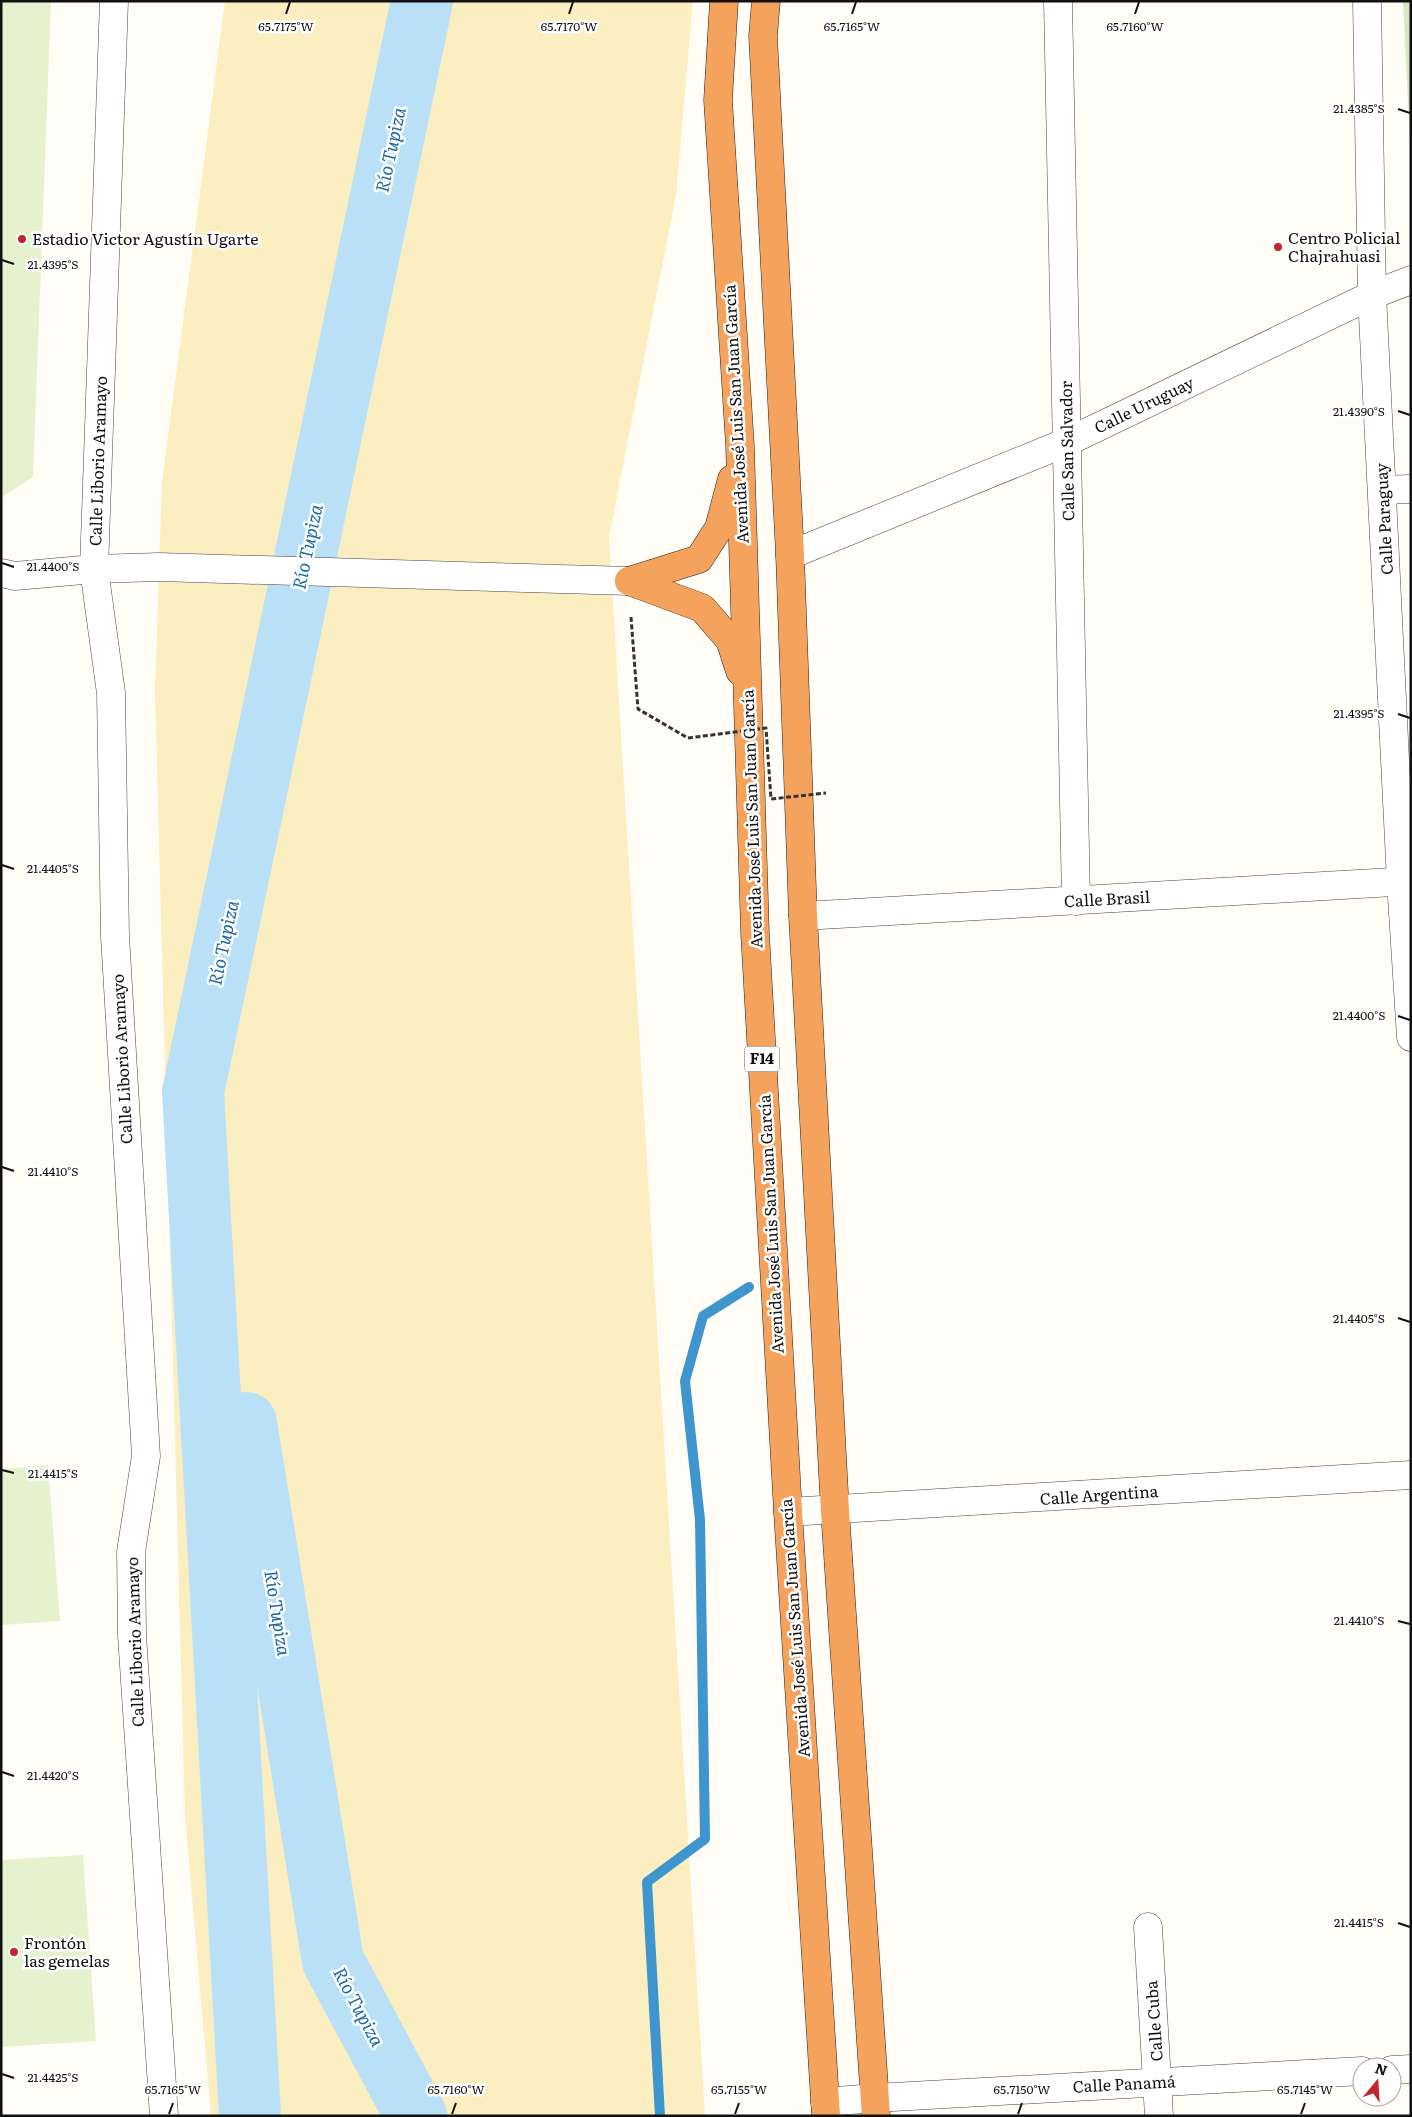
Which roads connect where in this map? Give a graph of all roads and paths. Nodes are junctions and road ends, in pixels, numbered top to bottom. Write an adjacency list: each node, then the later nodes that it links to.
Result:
1 (114, 1): 13 (street, Calle Liborio Aramayo)
2 (724, 1): 9 (highway, Avenida José Luis San Juan García / F14)
3 (766, 1): 12 (highway)
4 (1058, 1): 8 (street, Calle San Salvador)
5 (1367, 1): 7 (street, Calle Paraguay)
6 (1411, 280): 7 (street, Calle Uruguay)
7 (1372, 295): 8 (street, Calle Uruguay); 11 (street, Calle Paraguay)
8 (1066, 442): 12 (street, Calle Uruguay); 19 (street, Calle San Salvador)
9 (740, 446): 15 (highway); 16 (highway, Avenida José Luis San Juan García / F14)
10 (1411, 489): 11 (street)
11 (1382, 490): 18 (street, Calle Paraguay)
12 (790, 556): 20 (highway)
13 (94, 570): 14 (street); 15 (street); 30 (street, Calle Liborio Aramayo)
14 (1, 573)
15 (629, 581): 16 (highway); 17 (path, bridge)
16 (748, 694): 24 (highway, Avenida José Luis San Juan García / F14)
17 (826, 793)
18 (1406, 881): 19 (street, Calle Brasil); 21 (street, Calle Paraguay)
19 (1076, 901): 20 (street, Calle Brasil)
20 (803, 916): 23 (highway)
21 (1411, 1037)
22 (1411, 1475): 23 (street, Calle Argentina)
23 (835, 1511): 24 (street, Calle Argentina); 28 (highway)
24 (788, 1512): 29 (highway, Avenida José Luis San Juan García / F14)
25 (1148, 1927): 27 (street, Calle Cuba)
26 (1352, 2072): 27 (street, Calle Panamá)
27 (1158, 2082): 28 (street, Calle Panamá); 31 (street, Calle Cuba)
28 (875, 2107): 29 (street, Calle Panamá)
29 (826, 2109)
30 (164, 2116)
31 (1159, 2116)

